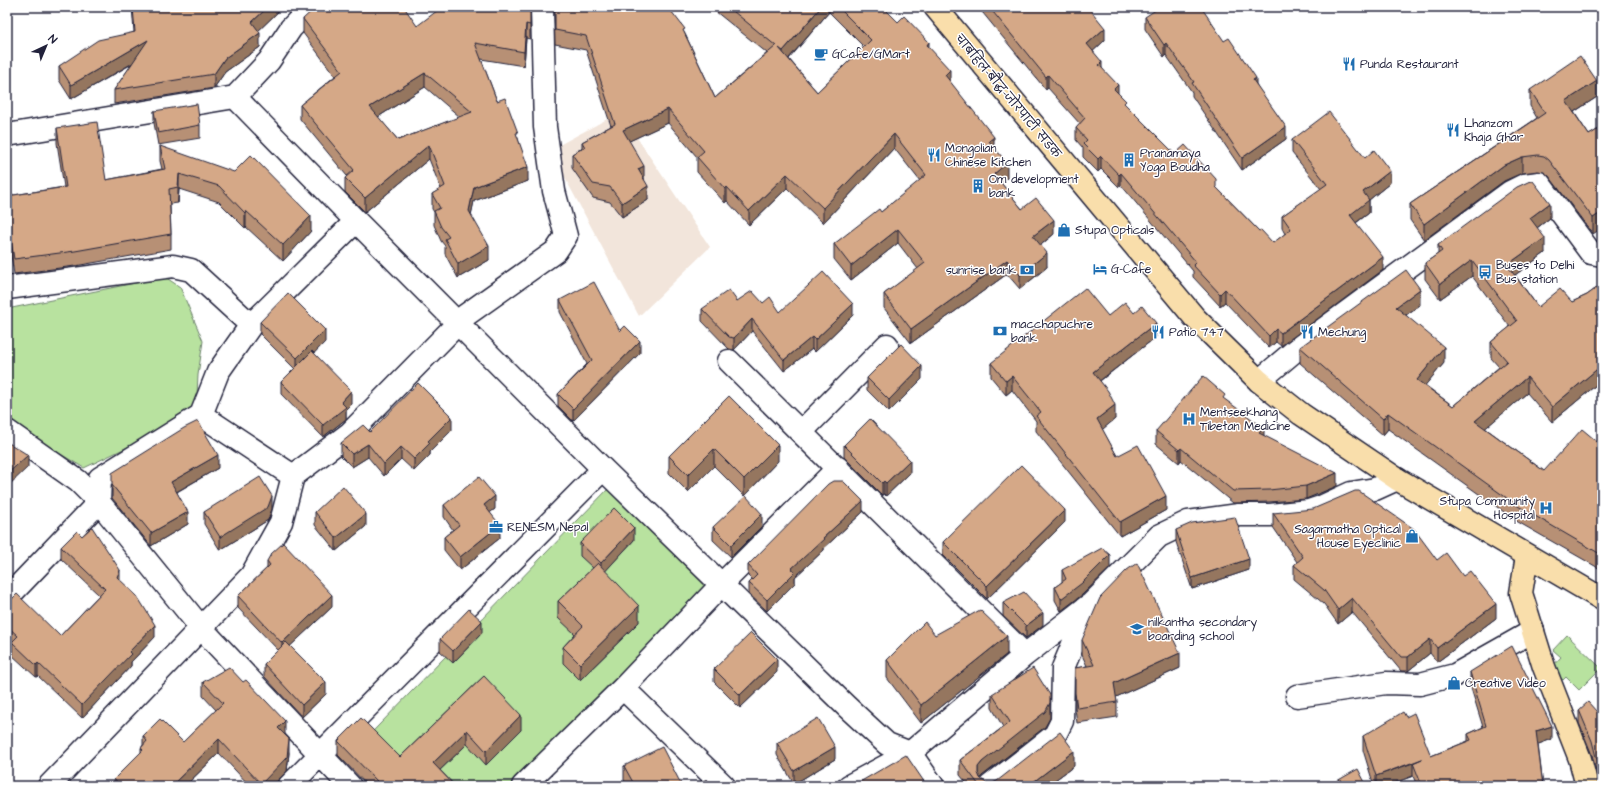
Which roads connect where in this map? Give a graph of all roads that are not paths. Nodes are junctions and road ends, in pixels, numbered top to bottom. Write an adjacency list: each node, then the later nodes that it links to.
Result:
1 (312, 7): 4 (street)
2 (542, 7): 9 (street)
3 (935, 7): 13 (main road, चाबहिल-बौद्ध-जोरपाटी सडक)
4 (235, 97): 5 (street); 6 (street)
5 (7, 135)
6 (356, 221): 9 (street); 10 (street)
7 (1602, 255): 13 (street)
8 (7, 288): 10 (street)
9 (458, 324): 18 (street); 19 (street)
10 (251, 325): 14 (street)
11 (887, 345): 16 (street)
12 (730, 360): 16 (street)
13 (1259, 381): 20 (main road, चाबहिल-बौद्ध-जोरपाटी सडक)
14 (201, 415): 19 (street); 21 (street)
15 (7, 431): 21 (street)
16 (801, 432): 17 (street)
17 (838, 468): 23 (street); 29 (street)
18 (604, 469): 23 (street); 33 (street)
19 (293, 476): 27 (street)
20 (1397, 479): 22 (main road, चाबहिल-बौद्ध-जोरपाटी सडक); 26 (street)
21 (99, 502): 24 (street); 27 (street)
22 (1527, 556): 25 (main road, चाबहिल-बौद्ध-जोरपाटी सडक); 28 (main road)
23 (722, 584): 30 (street); 32 (street)
24 (7, 598)
25 (1602, 599)
26 (1089, 606): 29 (street); 41 (street)
27 (202, 629): 33 (street); 34 (street)
28 (1533, 631): 31 (street); 42 (main road)
29 (1025, 655): 32 (street)
30 (623, 688): 37 (street); 38 (street)
31 (1297, 696)
32 (910, 753): 39 (street); 40 (street)
33 (320, 755): 35 (street); 36 (street)
34 (49, 786)
35 (289, 786)
36 (350, 786)
37 (523, 786)
38 (724, 786)
39 (849, 786)
40 (933, 786)
41 (990, 786)
42 (1587, 786)

